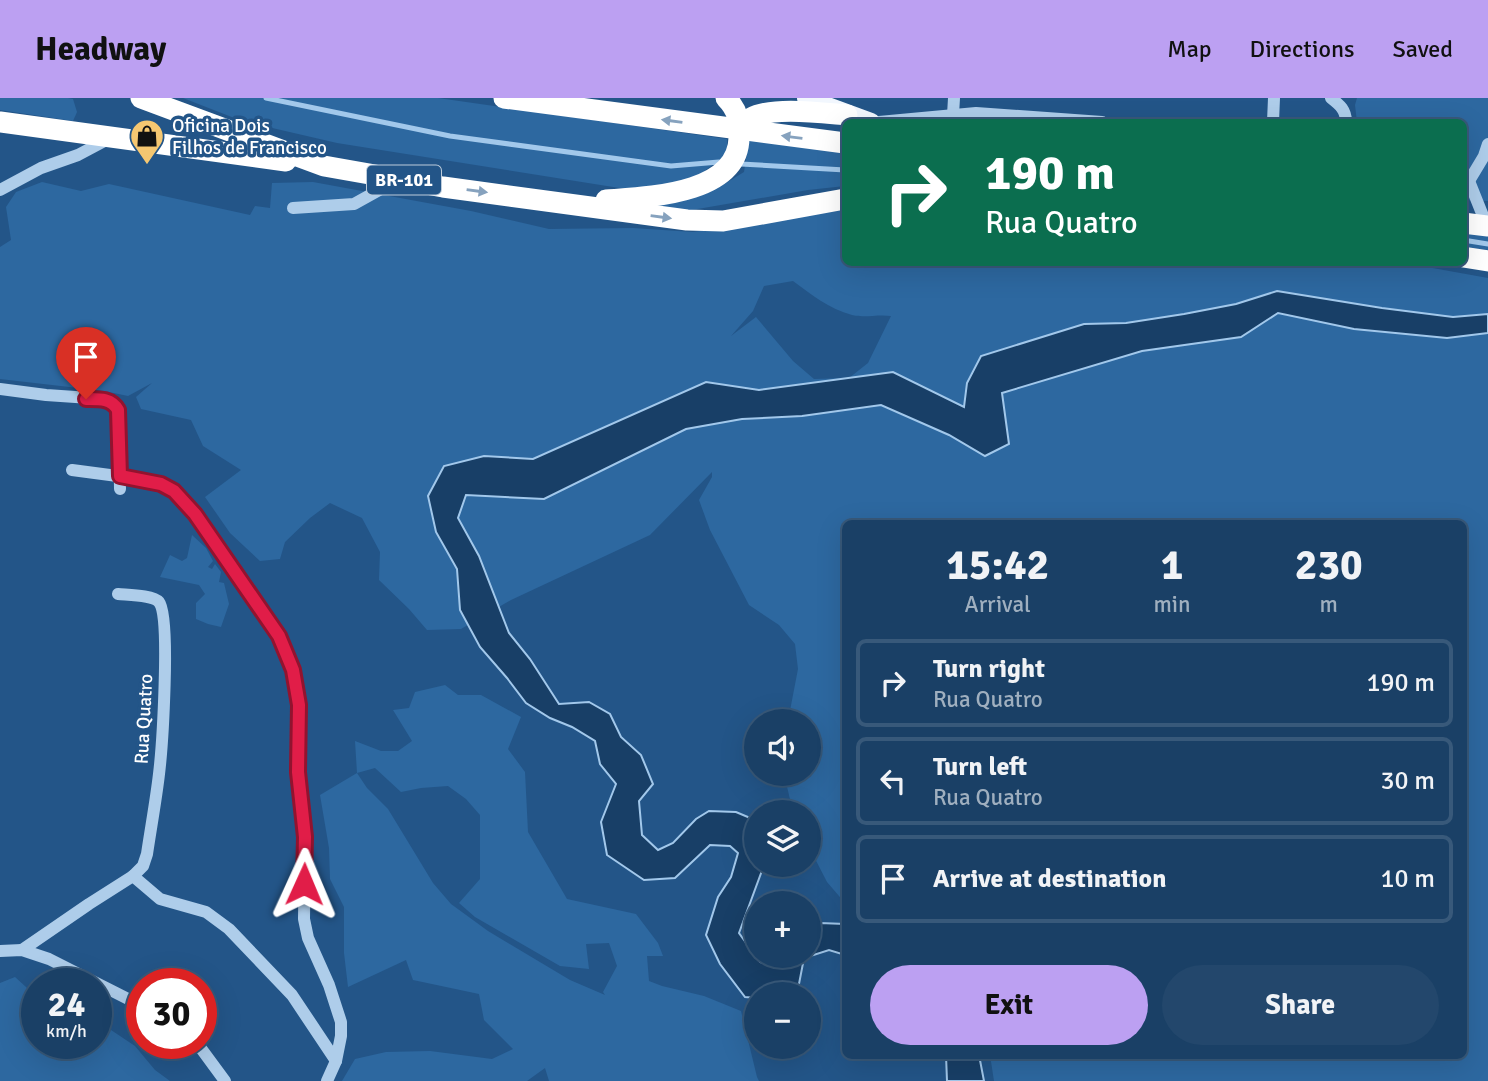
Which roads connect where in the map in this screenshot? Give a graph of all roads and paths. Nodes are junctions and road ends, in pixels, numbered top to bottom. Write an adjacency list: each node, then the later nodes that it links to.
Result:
1 (141, 98): 22 (highway, BR-101)
2 (505, 98): 17 (highway, one-way to 2)
3 (726, 98): 17 (highway)
4 (810, 98): 8 (main road)
5 (954, 98): 9 (street)
6 (1274, 98): 13 (street)
7 (1331, 98): 14 (street)
8 (846, 106): 10 (main road); 17 (highway)
9 (953, 115): 11 (street); 12 (street)
10 (866, 119)
11 (911, 119)
12 (1060, 119)
13 (1273, 119)
14 (1346, 119)
15 (0, 122): 16 (highway)
16 (59, 130): 18 (highway); 21 (street)
17 (739, 130): 19 (highway, one-way to 17); 28 (highway)
18 (112, 138): 21 (street); 22 (highway)
19 (842, 143)
20 (1488, 144): 24 (street)
21 (78, 155): 26 (street)
22 (324, 166): 23 (highway, BR-101)
23 (399, 179): 28 (highway, BR-101, one-way to 28); 29 (street)
24 (1467, 179)
25 (1467, 183): 31 (street)
26 (0, 190)
27 (842, 200): 28 (highway, BR-101, one-way to 27)
28 (569, 204)
29 (293, 208)
30 (1467, 224): 31 (highway)
31 (1487, 226)
32 (1467, 258): 33 (highway)
33 (1488, 261)
34 (0, 389): 36 (street)
35 (72, 470): 36 (street)
36 (120, 482): 43 (street)
37 (118, 594): 38 (street, Rua Quatro)
38 (133, 876): 39 (street); 43 (street)
39 (22, 950): 40 (street); 41 (street)
40 (0, 951)
41 (126, 998)
42 (209, 1059): 44 (street)
43 (335, 1061): 45 (street)
44 (225, 1081)
45 (327, 1081)

